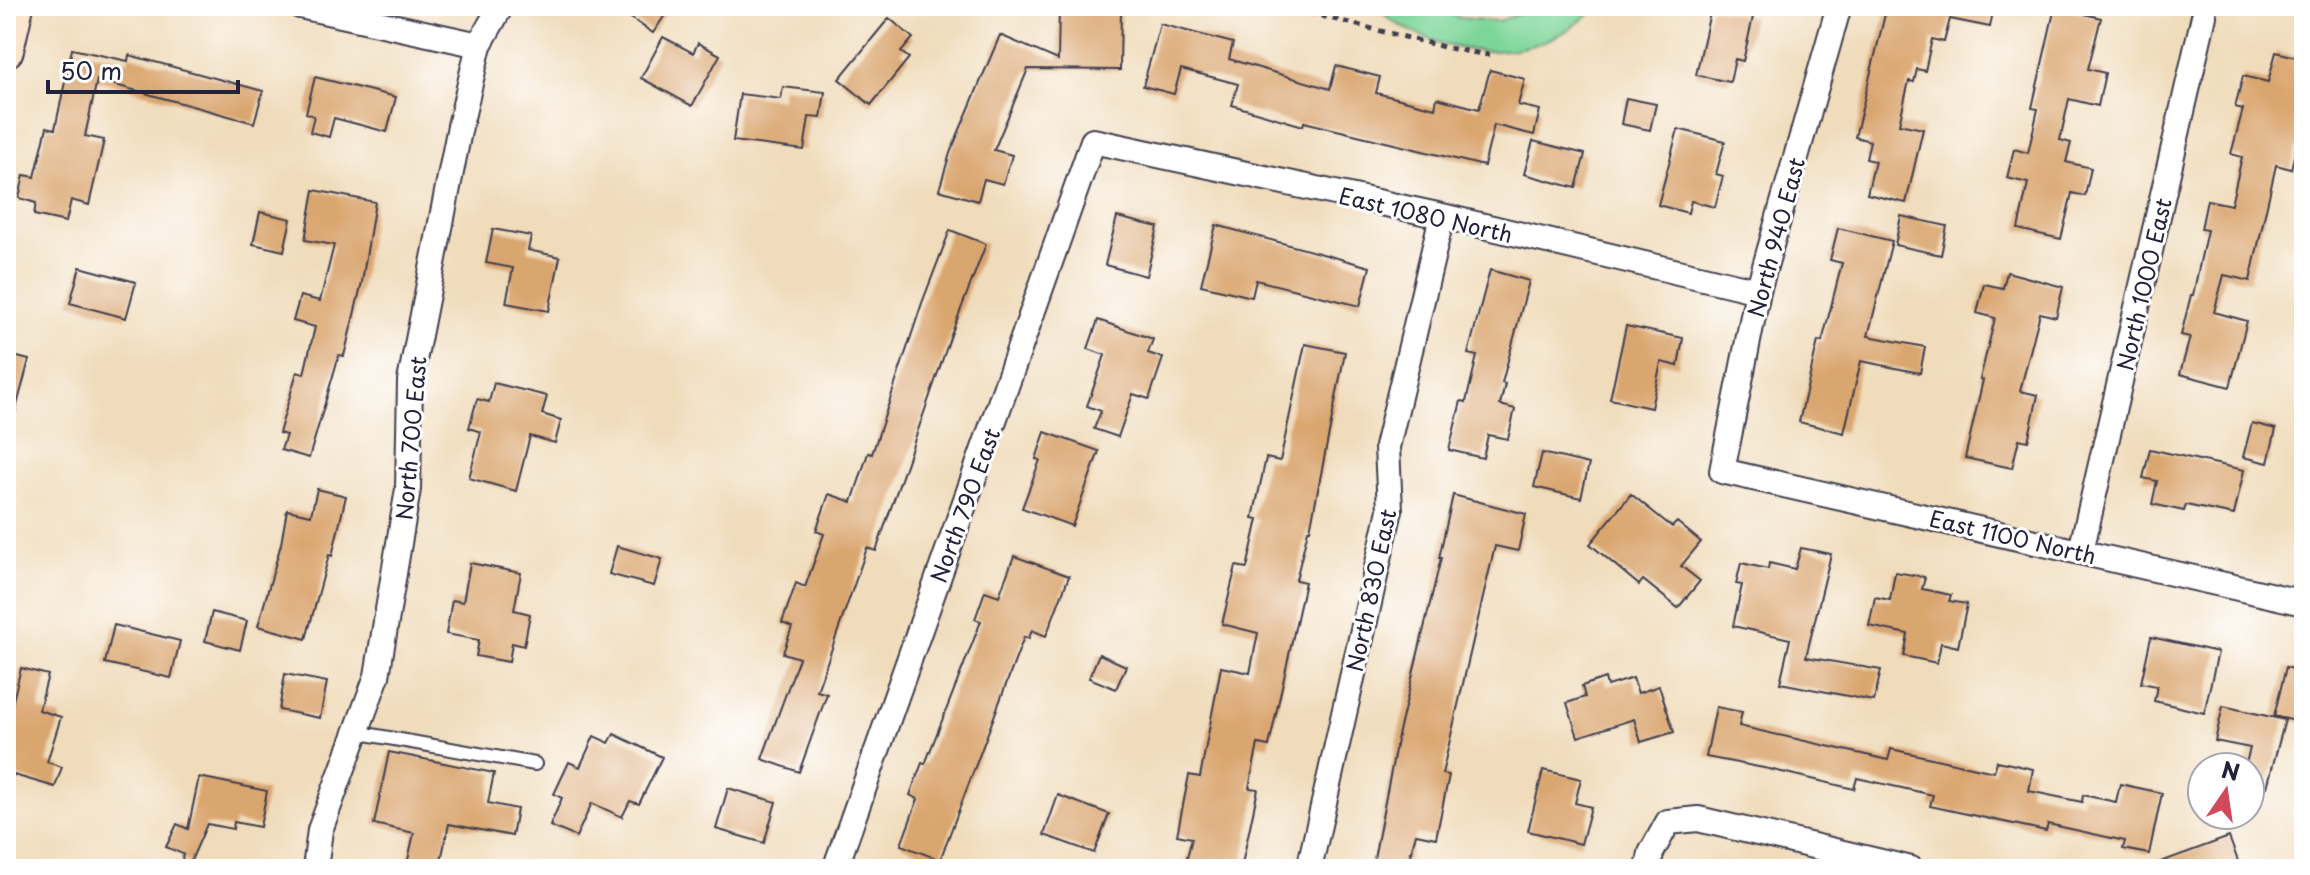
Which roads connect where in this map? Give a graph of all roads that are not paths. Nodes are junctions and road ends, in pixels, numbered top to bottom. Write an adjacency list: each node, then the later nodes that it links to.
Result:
1 (16, 6): 7 (street)
2 (300, 6): 6 (street)
3 (501, 6): 6 (street, North 700 East)
4 (1839, 6): 10 (street, North 940 East)
5 (2204, 16): 12 (street, North 1000 East)
6 (479, 45): 14 (street, North 700 East)
7 (6, 47)
8 (1093, 141): 9 (street, East 1080 North); 17 (street, North 790 East)
9 (1442, 216): 10 (street, East 1080 North); 18 (street, North 830 East)
10 (1758, 291): 11 (street, North 940 East)
11 (1722, 471): 12 (street, East 1100 North)
12 (2081, 551): 13 (street, East 1100 North)
13 (2304, 603)
14 (355, 732): 15 (lane); 16 (street, North 700 East)
15 (535, 764)
16 (315, 869)
17 (835, 869)
18 (1309, 869)
19 (1648, 869): 20 (street)
20 (1911, 869)

